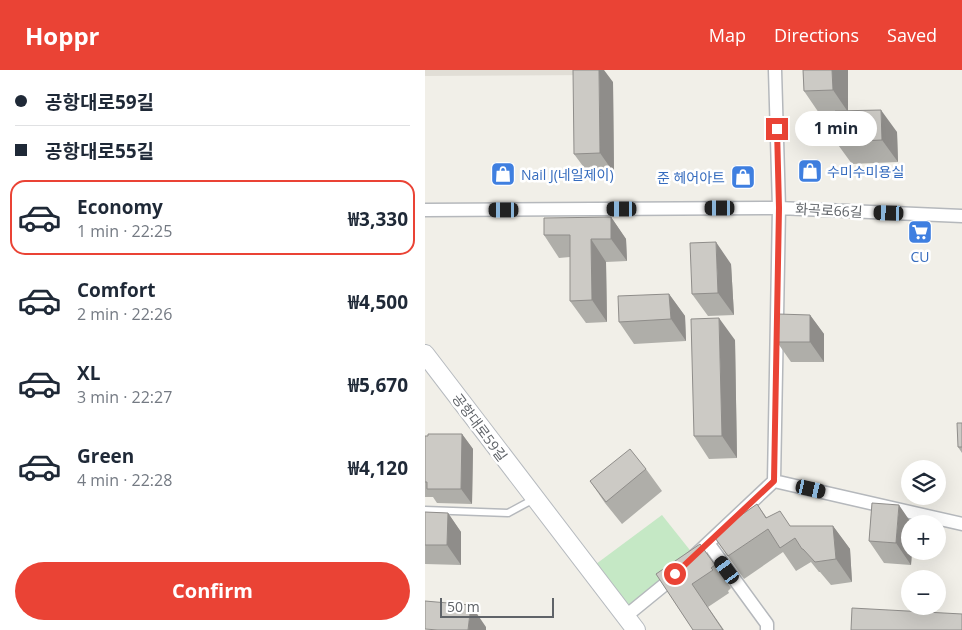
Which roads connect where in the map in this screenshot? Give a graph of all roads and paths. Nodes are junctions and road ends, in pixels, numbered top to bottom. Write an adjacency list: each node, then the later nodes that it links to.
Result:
1 (775, 70): 2 (street)
2 (779, 208): 3 (street, 화곡로66길); 4 (street, 화곡로66길); 6 (street)
3 (425, 210)
4 (962, 216)
5 (425, 354): 7 (main road, 공항대로59길)
6 (774, 481): 9 (street); 10 (street, 공항대로59길)
7 (535, 498): 8 (lane); 11 (main road, 공항대로59길)
8 (425, 510)
9 (962, 524)
10 (707, 543): 11 (street, 공항대로59길); 12 (street)
11 (631, 623)
12 (767, 630)

